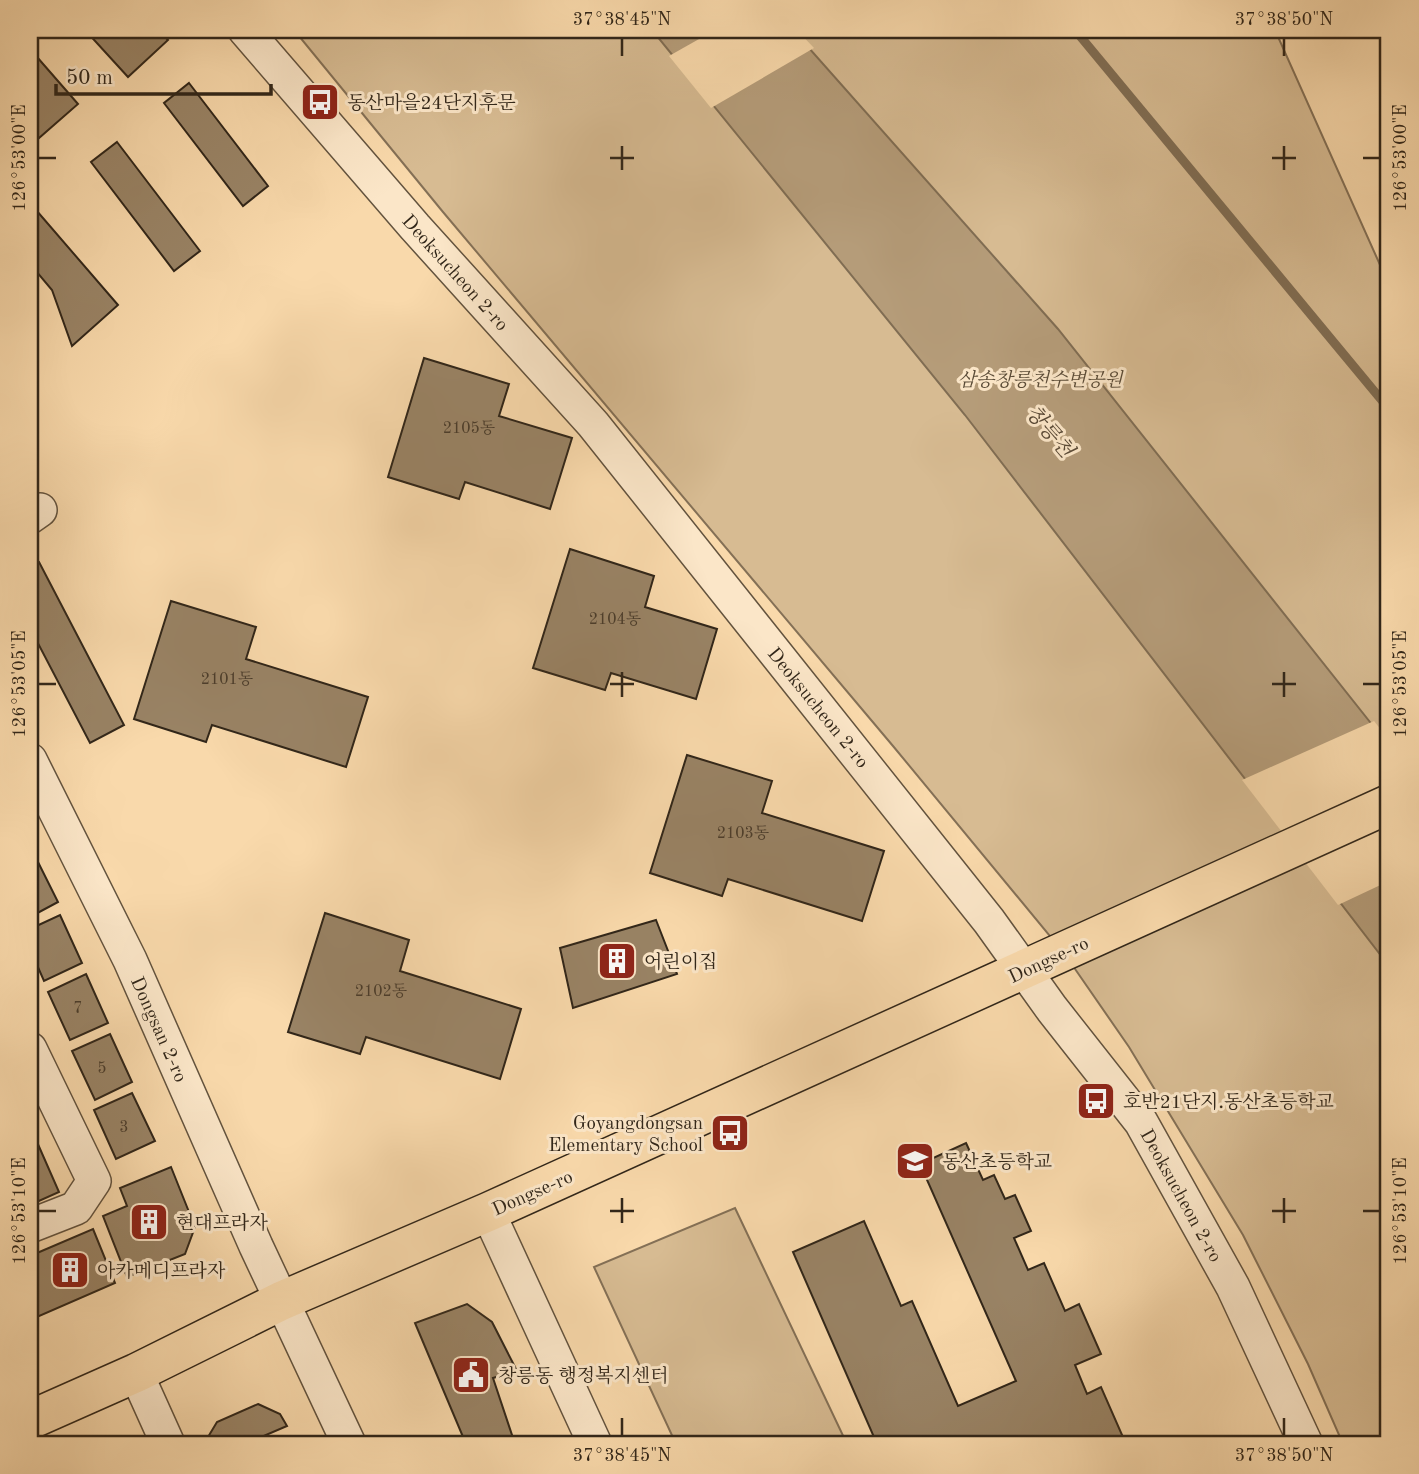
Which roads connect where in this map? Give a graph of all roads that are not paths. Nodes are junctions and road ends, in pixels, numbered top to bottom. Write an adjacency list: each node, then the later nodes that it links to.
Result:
1 (245, 30): 4 (street, Deoksucheon 2-ro)
2 (30, 760): 8 (street, Dongsan 2-ro)
3 (1389, 804): 4 (main road, Dongse-ro)
4 (1025, 971): 6 (main road, Dongse-ro); 14 (street, Deoksucheon 2-ro)
5 (30, 1049): 7 (street)
6 (488, 1212): 8 (main road, Dongse-ro); 13 (street)
7 (30, 1226)
8 (281, 1301): 9 (main road, Dongse-ro); 12 (street, Dongsan 2-ro)
9 (136, 1373): 10 (main road, Dongse-ro); 11 (street)
10 (30, 1420)
11 (167, 1444)
12 (349, 1444)
13 (595, 1444)
14 (1306, 1444)

